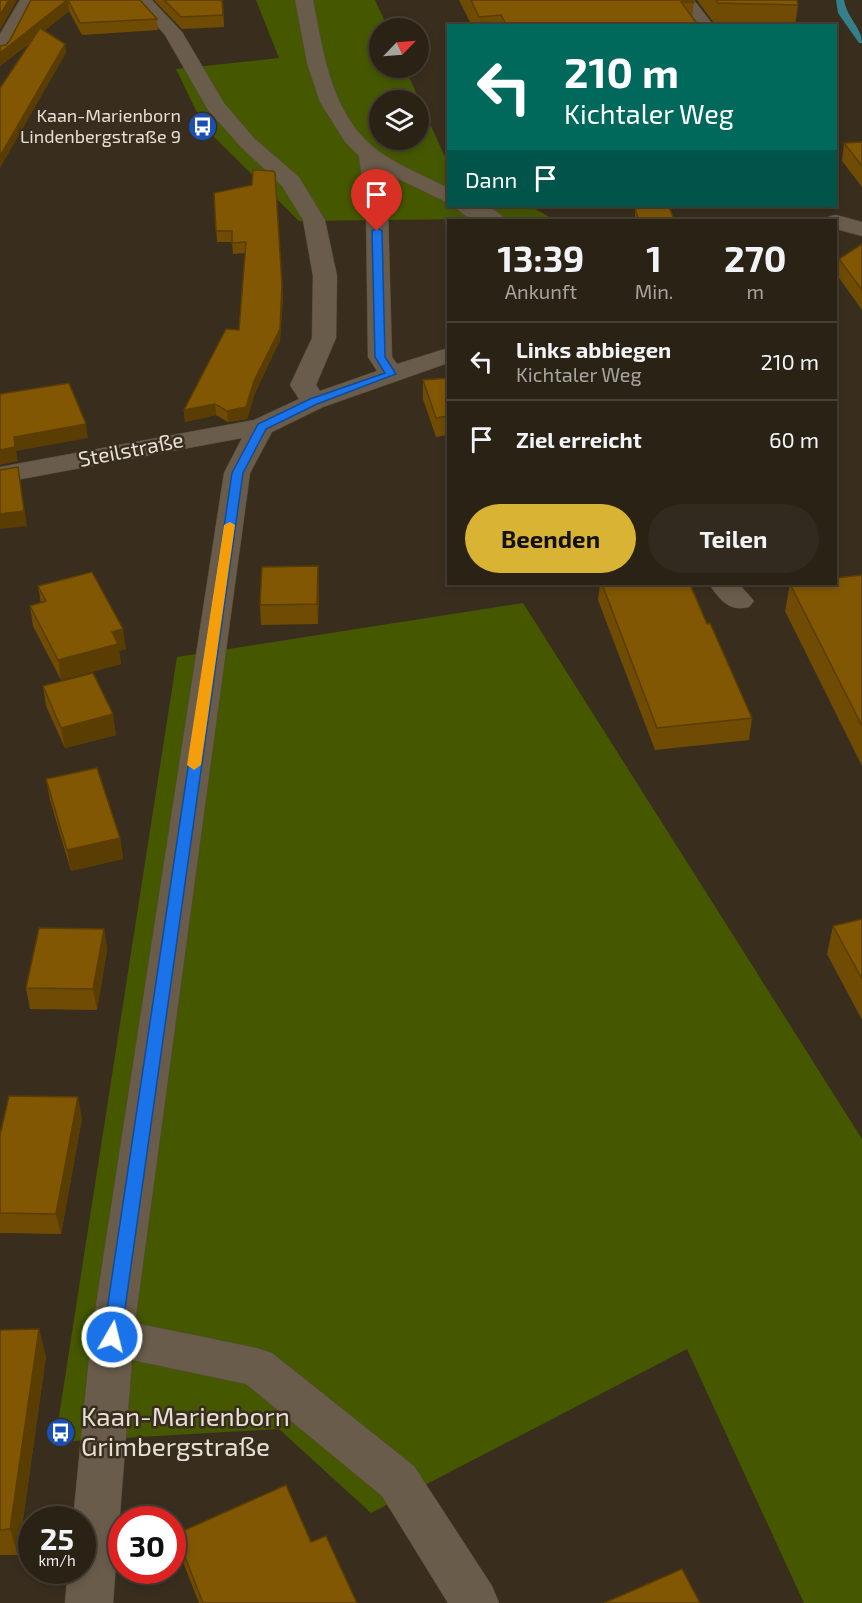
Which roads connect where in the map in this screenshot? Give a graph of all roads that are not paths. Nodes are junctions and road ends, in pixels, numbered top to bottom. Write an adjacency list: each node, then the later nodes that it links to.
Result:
1 (30, 0): 6 (street)
2 (142, 0): 15 (street)
3 (304, 0): 7 (street)
4 (685, 0): 5 (street)
5 (703, 24)
6 (0, 51)
7 (369, 154): 8 (street); 14 (street)
8 (447, 195)
9 (468, 207): 10 (street)
10 (493, 219)
11 (837, 222): 12 (street)
12 (862, 229)
13 (447, 355): 14 (street, Steilstraße)
14 (391, 374): 15 (street, Steilstraße)
15 (314, 402): 16 (street, Steilstraße)
16 (261, 427): 17 (street, Steilstraße); 18 (street)
17 (0, 475)
18 (112, 1337): 19 (street); 20 (street)
19 (88, 1603)
20 (475, 1603)

